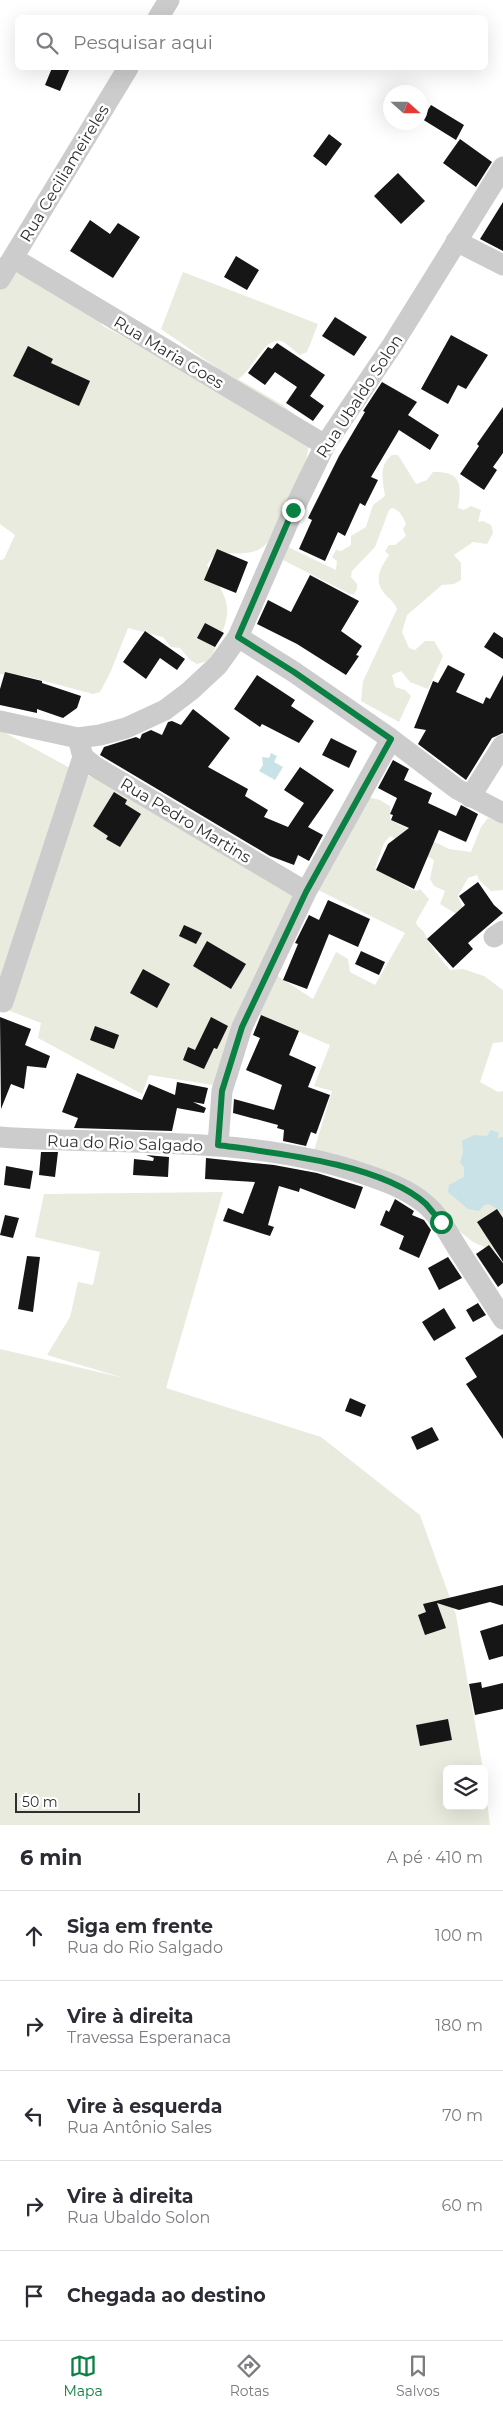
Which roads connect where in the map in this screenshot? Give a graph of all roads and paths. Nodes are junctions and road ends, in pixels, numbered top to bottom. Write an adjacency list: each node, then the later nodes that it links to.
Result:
1 (169, 0): 2 (street)
2 (160, 15)
3 (127, 70): 6 (street, Rua Ceciliameireles)
4 (503, 167): 5 (street, Rua Ubaldo Solon)
5 (456, 241): 7 (street); 9 (street, Rua Ubaldo Solon)
6 (13, 258): 8 (street, Rua Ceciliameireles); 9 (street, Rua Maria Goes)
7 (503, 264)
8 (0, 279)
9 (325, 445): 10 (street, Rua Ubaldo Solon)
10 (238, 637): 12 (street); 14 (street, Rua Pedro Martins)
11 (0, 721): 14 (street, Rua Pedro Martins)
12 (391, 739): 15 (street); 17 (street)
13 (503, 745): 15 (street)
14 (80, 748): 17 (street, Rua Pedro Martins); 18 (street)
15 (470, 797): 16 (street)
16 (503, 813)
17 (306, 892): 20 (street)
18 (4, 1002)
19 (0, 1137): 20 (street, Rua do Rio Salgado)
20 (218, 1145): 21 (street, Rua do Rio Salgado)
21 (503, 1319)

